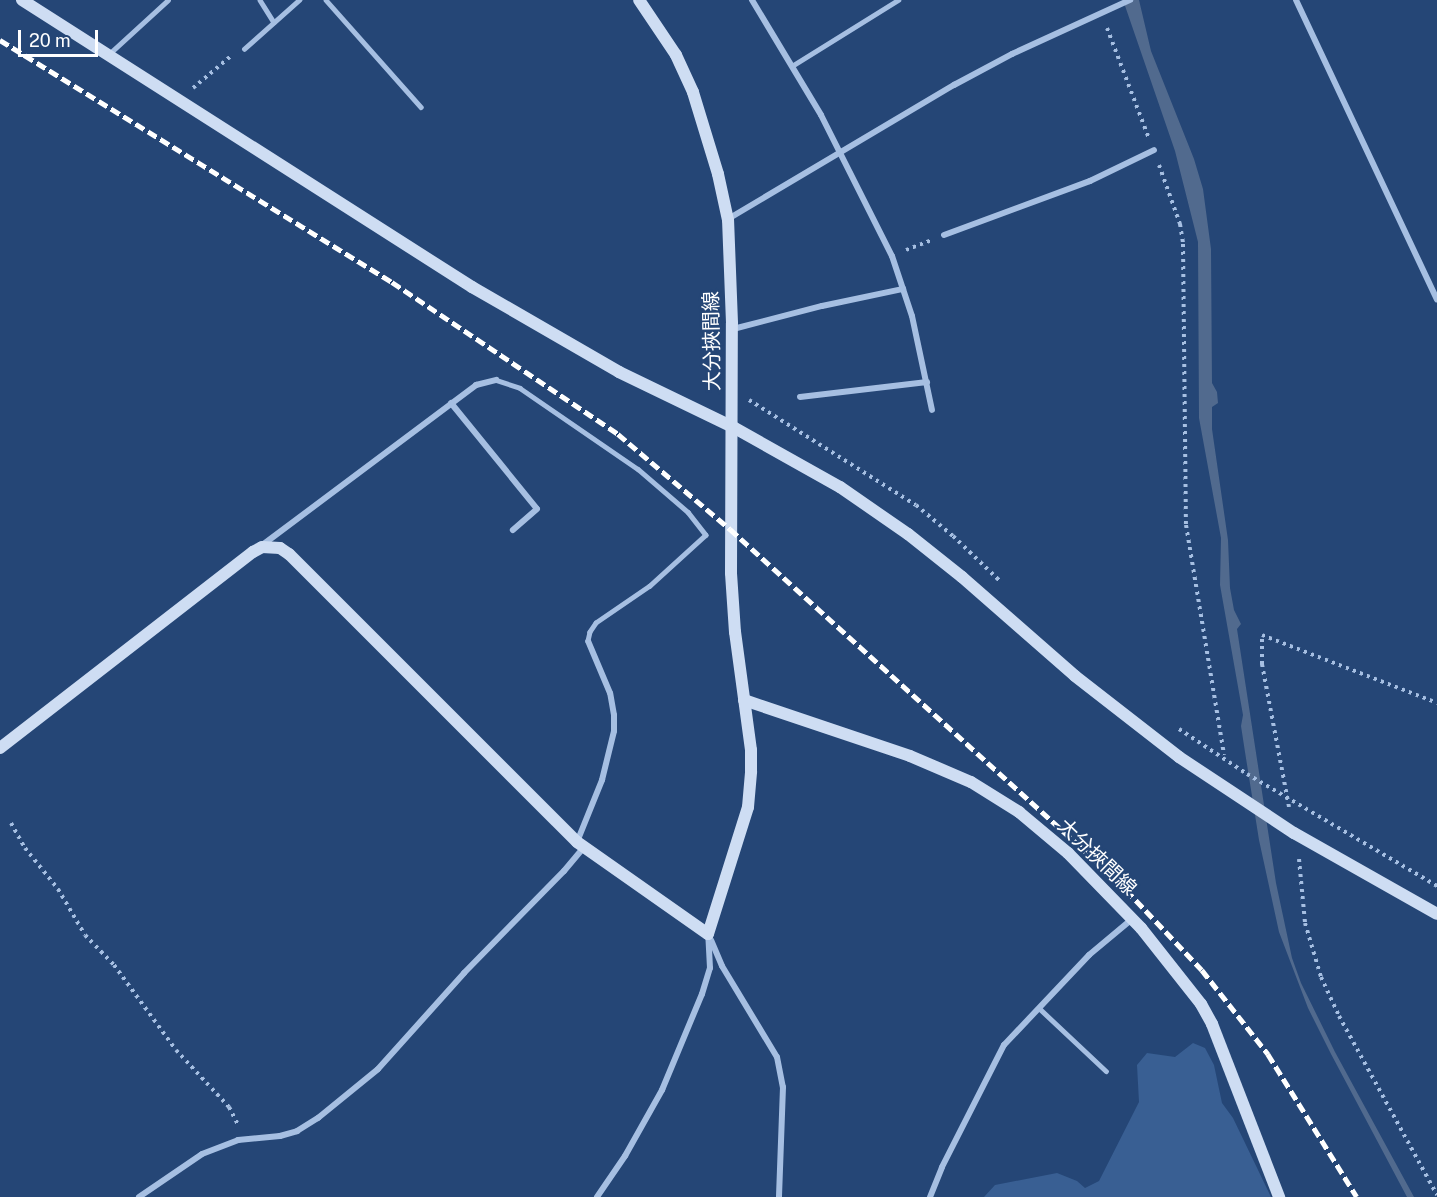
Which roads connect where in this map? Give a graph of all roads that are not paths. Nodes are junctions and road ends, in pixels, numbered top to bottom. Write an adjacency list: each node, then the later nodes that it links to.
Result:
1 (22, 0): 13 (street)
2 (168, 0): 13 (lane)
3 (260, 0): 11 (lane)
4 (299, 0): 11 (lane)
5 (326, 0): 15 (lane)
6 (639, 0): 18 (street, 大分挾間線)
7 (752, 0): 14 (street)
8 (898, 0): 14 (lane)
9 (1130, 0): 17 (street)
10 (1296, 0): 21 (street)
11 (274, 22): 12 (lane)
12 (244, 49)
13 (108, 55): 28 (street)
14 (792, 66): 17 (street)
15 (421, 107)
16 (1154, 150): 19 (street)
17 (841, 153): 18 (street); 20 (street)
18 (728, 220): 22 (street, 大分挾間線)
19 (944, 235)
20 (903, 289): 22 (street); 24 (street)
21 (1437, 299)
22 (732, 330): 28 (street, 大分挾間線)
23 (496, 380): 26 (street); 31 (lane)
24 (927, 382): 25 (street); 27 (street)
25 (800, 397)
26 (451, 403): 29 (street); 30 (street)
27 (932, 410)
28 (733, 427): 32 (street, 大分挾間線); 35 (street)
29 (513, 530)
30 (253, 552): 33 (street); 34 (street)
31 (588, 640): 34 (street)
32 (744, 700): 36 (street, 大分挾間線); 37 (street, 大分挾間線)
33 (0, 748)
34 (580, 845): 37 (street); 40 (street)
35 (1437, 914)
36 (1132, 919): 38 (street); 44 (street, 大分挾間線)
37 (708, 934): 41 (street); 42 (street)
38 (1039, 1008): 39 (lane); 43 (street)
39 (1106, 1071)
40 (139, 1197)
41 (597, 1197)
42 (778, 1197)
43 (930, 1197)
44 (1279, 1197)

